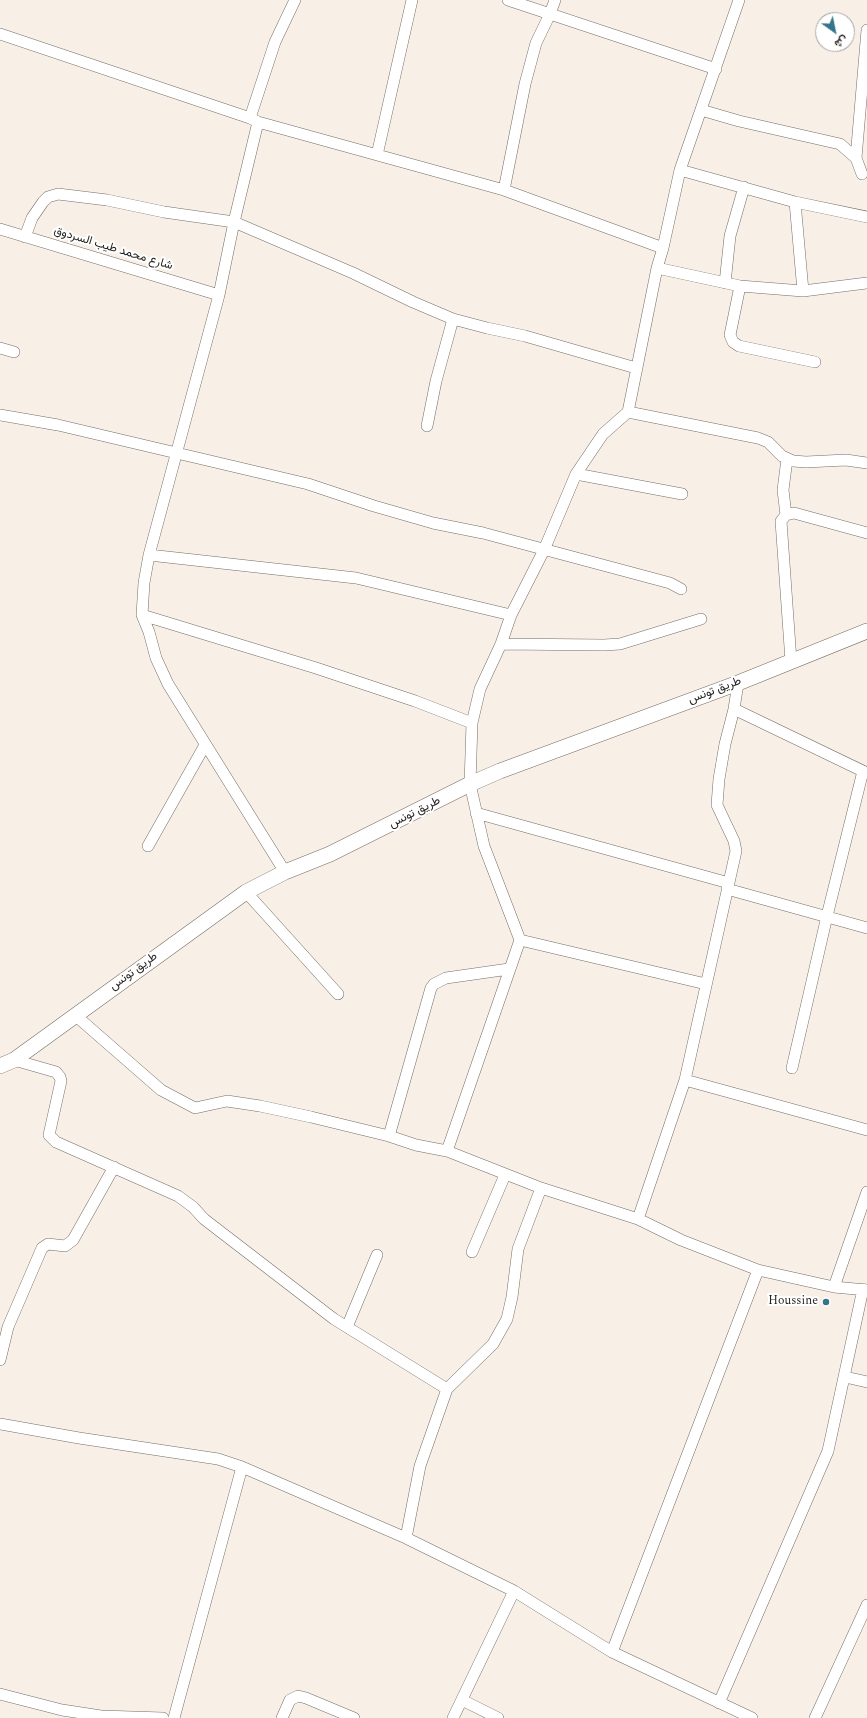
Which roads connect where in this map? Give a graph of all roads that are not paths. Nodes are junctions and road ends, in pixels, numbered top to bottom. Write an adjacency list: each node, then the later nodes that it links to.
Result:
1 (296, 0): 12 (street)
2 (412, 0): 13 (street)
3 (508, 0): 6 (street)
4 (555, 0): 6 (street)
5 (738, 0): 10 (street)
6 (550, 14): 10 (street); 18 (street)
7 (867, 30): 9 (street)
8 (0, 34): 12 (street)
9 (867, 51): 14 (street)
10 (716, 69): 11 (street)
11 (701, 110): 14 (street); 15 (street)
12 (254, 120): 13 (street); 21 (street)
13 (377, 155): 18 (street)
14 (856, 158): 16 (street)
15 (680, 170): 17 (street); 24 (street)
16 (862, 174)
17 (744, 187): 19 (street); 26 (street)
18 (504, 190): 24 (street)
19 (795, 202): 20 (street); 29 (street)
20 (867, 217)
21 (234, 222): 23 (street); 30 (street); 31 (street)
22 (0, 229): 23 (street, شارع محمد طيب السردوق)
23 (25, 237): 30 (street, شارع محمد طيب السردوق)
24 (663, 248): 25 (street)
25 (657, 268): 26 (street); 35 (street)
26 (725, 283): 28 (street)
27 (867, 283): 29 (street)
28 (740, 286): 29 (street); 34 (street)
29 (803, 291)
30 (219, 295): 39 (street)
31 (453, 319): 35 (street); 38 (street)
32 (0, 348): 33 (street)
33 (14, 352)
34 (815, 362)
35 (636, 368): 36 (street)
36 (628, 412): 40 (street); 42 (street)
37 (0, 415): 39 (street)
38 (427, 426)
39 (176, 452): 46 (street); 47 (street)
40 (787, 459): 41 (street); 44 (street)
41 (867, 463)
42 (576, 474): 43 (street); 46 (street)
43 (682, 494)
44 (786, 515): 45 (street); 54 (street)
45 (867, 533)
46 (544, 550): 48 (street); 50 (street)
47 (149, 555): 49 (street); 50 (street)
48 (681, 588)
49 (142, 615): 57 (street); 58 (street)
50 (511, 615): 53 (street)
51 (701, 619): 53 (street)
52 (867, 631): 54 (main road, طريق تونس)
53 (501, 644): 57 (street)
54 (791, 661): 55 (main road, طريق تونس)
55 (738, 683): 56 (street); 60 (main road, طريق تونس)
56 (734, 709): 59 (street); 64 (street)
57 (472, 723): 60 (street)
58 (206, 746): 62 (street); 63 (street)
59 (865, 772): 66 (street)
60 (470, 784): 61 (street); 63 (main road, طريق تونس)
61 (476, 813): 64 (street); 68 (street)
62 (148, 846)
63 (285, 872): 65 (main road, طريق تونس)
64 (728, 886): 66 (street); 70 (street)
65 (246, 892): 71 (street); 72 (main road, طريق تونس)
66 (826, 916): 67 (street); 75 (street)
67 (867, 928)
68 (520, 940): 69 (street); 70 (street)
69 (509, 969): 78 (street); 79 (street)
70 (706, 984): 76 (street)
71 (338, 994)
72 (75, 1015): 73 (main road, طريق تونس); 78 (street)
73 (14, 1060): 74 (main road, طريق تونس); 80 (street)
74 (0, 1066)
75 (792, 1068)
76 (685, 1080): 77 (street); 84 (street)
77 (867, 1130)
78 (389, 1136): 79 (street)
79 (447, 1151): 81 (street)
80 (114, 1167): 90 (street); 91 (street)
81 (505, 1175): 82 (street); 85 (street)
82 (541, 1188): 84 (street); 94 (street)
83 (867, 1192): 88 (street)
84 (638, 1219): 87 (street)
85 (472, 1252)
86 (377, 1254): 90 (street)
87 (758, 1270): 88 (street); 100 (street)
88 (834, 1287): 89 (street)
89 (865, 1290): 92 (street)
90 (347, 1327): 94 (street)
91 (0, 1360)
92 (845, 1377): 93 (street); 103 (street)
93 (867, 1382)
94 (447, 1389): 97 (street)
95 (0, 1424): 96 (street)
96 (242, 1467): 97 (street); 105 (street)
97 (406, 1538): 98 (street)
98 (514, 1591): 100 (street); 102 (street)
99 (867, 1605): 111 (street)
100 (612, 1652): 103 (street)
101 (0, 1694): 104 (street)
102 (462, 1700): 108 (street); 109 (street)
103 (719, 1703): 110 (street)
104 (163, 1718)
105 (174, 1718)
106 (282, 1718): 107 (street)
107 (354, 1718)
108 (453, 1718)
109 (498, 1718)
110 (752, 1718)
111 (815, 1718)

